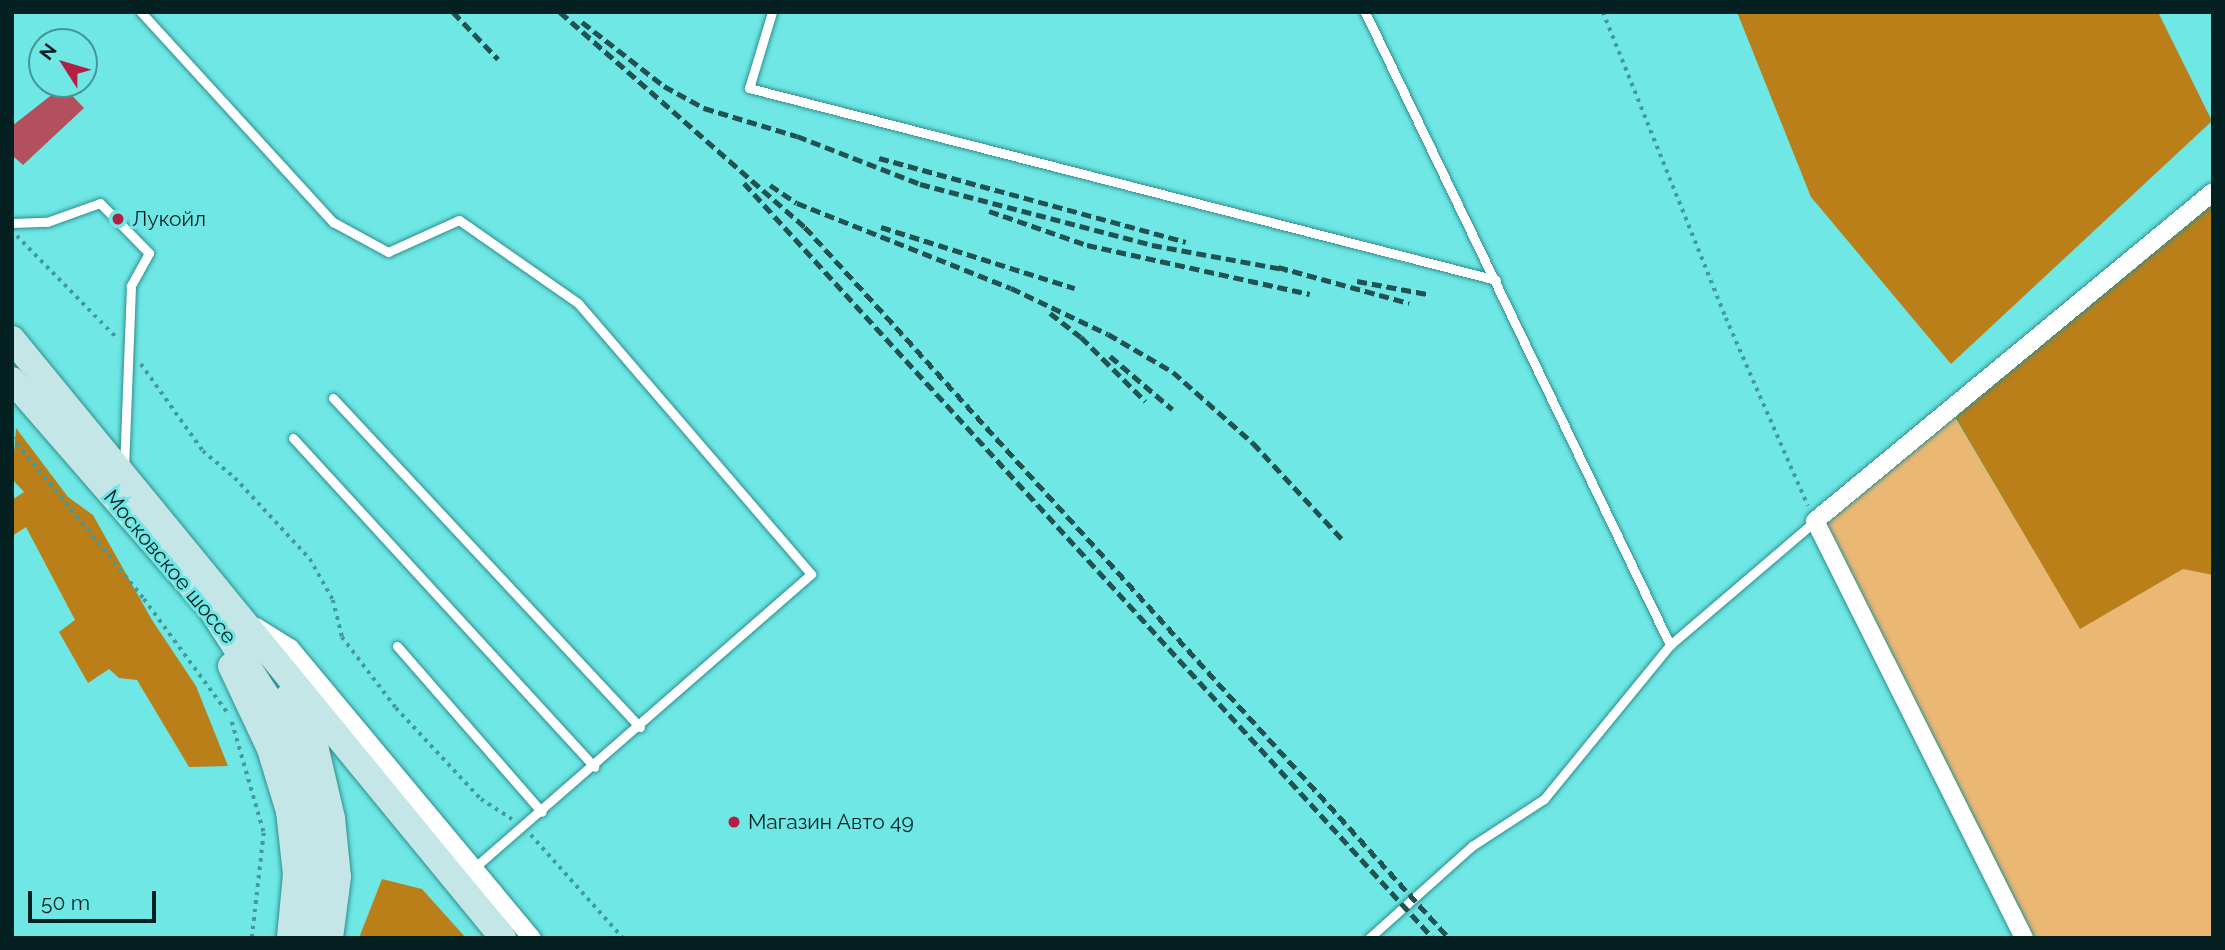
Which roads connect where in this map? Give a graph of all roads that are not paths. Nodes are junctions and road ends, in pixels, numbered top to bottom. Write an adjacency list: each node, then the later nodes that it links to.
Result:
1 (141, 12): 18 (lane)
2 (772, 12): 6 (lane)
3 (1365, 12): 6 (lane)
4 (2213, 192): 13 (street)
5 (12, 223): 11 (lane)
6 (1496, 280): 16 (lane)
7 (12, 339): 11 (main road, Московское шоссе)
8 (12, 380): 12 (main road, Московское шоссе)
9 (333, 398): 18 (lane)
10 (293, 438): 19 (lane)
11 (123, 470): 15 (main road, Московское шоссе)
12 (107, 494): 14 (main road, Московское шоссе); 22 (main road)
13 (1815, 521): 16 (lane); 28 (street)
14 (211, 609): 15 (street); 23 (main road, Московское шоссе)
15 (248, 622): 21 (street); 24 (main road); 25 (main road)
16 (1670, 645): 27 (lane)
17 (397, 646): 20 (lane)
18 (640, 727): 19 (lane)
19 (594, 767): 20 (lane)
20 (542, 812): 21 (lane)
21 (473, 869): 26 (street)
22 (290, 938)
23 (311, 938)
24 (330, 938)
25 (503, 938)
26 (532, 938)
27 (1369, 938)
28 (2024, 938)

